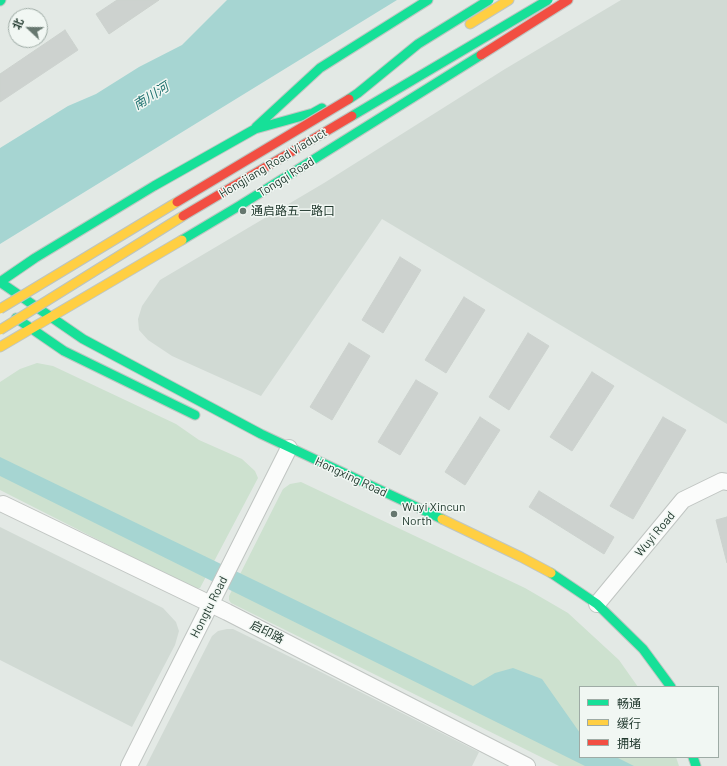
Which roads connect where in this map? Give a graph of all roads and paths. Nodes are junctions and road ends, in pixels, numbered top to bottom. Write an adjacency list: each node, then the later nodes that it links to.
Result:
1 (428, 0): 10 (main road)
2 (489, 0): 9 (main road, bridge)
3 (499, 0): 10 (main road)
4 (509, 0): 7 (main road)
5 (548, 0): 15 (main road, Hongjiang Road Viaduct, bridge)
6 (568, 0): 13 (main road, Tongqi Road)
7 (463, 28)
8 (417, 57): 9 (main road, Hongjiang Road Viaduct, bridge)
9 (358, 93): 12 (main road, Hongjiang Road Viaduct, bridge)
10 (255, 129): 11 (main road)
11 (0, 282): 13 (main road)
12 (0, 308): 14 (main road)
13 (51, 318): 14 (main road, Tongqi Road); 18 (main road, Hongxing Road)
14 (31, 329): 16 (main road, Tongqi Road); 17 (main road)
15 (0, 330)
16 (0, 347)
17 (205, 420)
18 (285, 456): 21 (street, Hongtu Road); 22 (main road, Hongxing Road)
19 (727, 482): 22 (street, Wuyi Road)
20 (3, 504): 21 (street, 启印路)
21 (212, 600): 24 (street, Hongtu Road); 25 (street, 启印路)
22 (596, 604): 23 (main road, Hongxing Road)
23 (670, 686)
24 (129, 766)
25 (527, 766)

